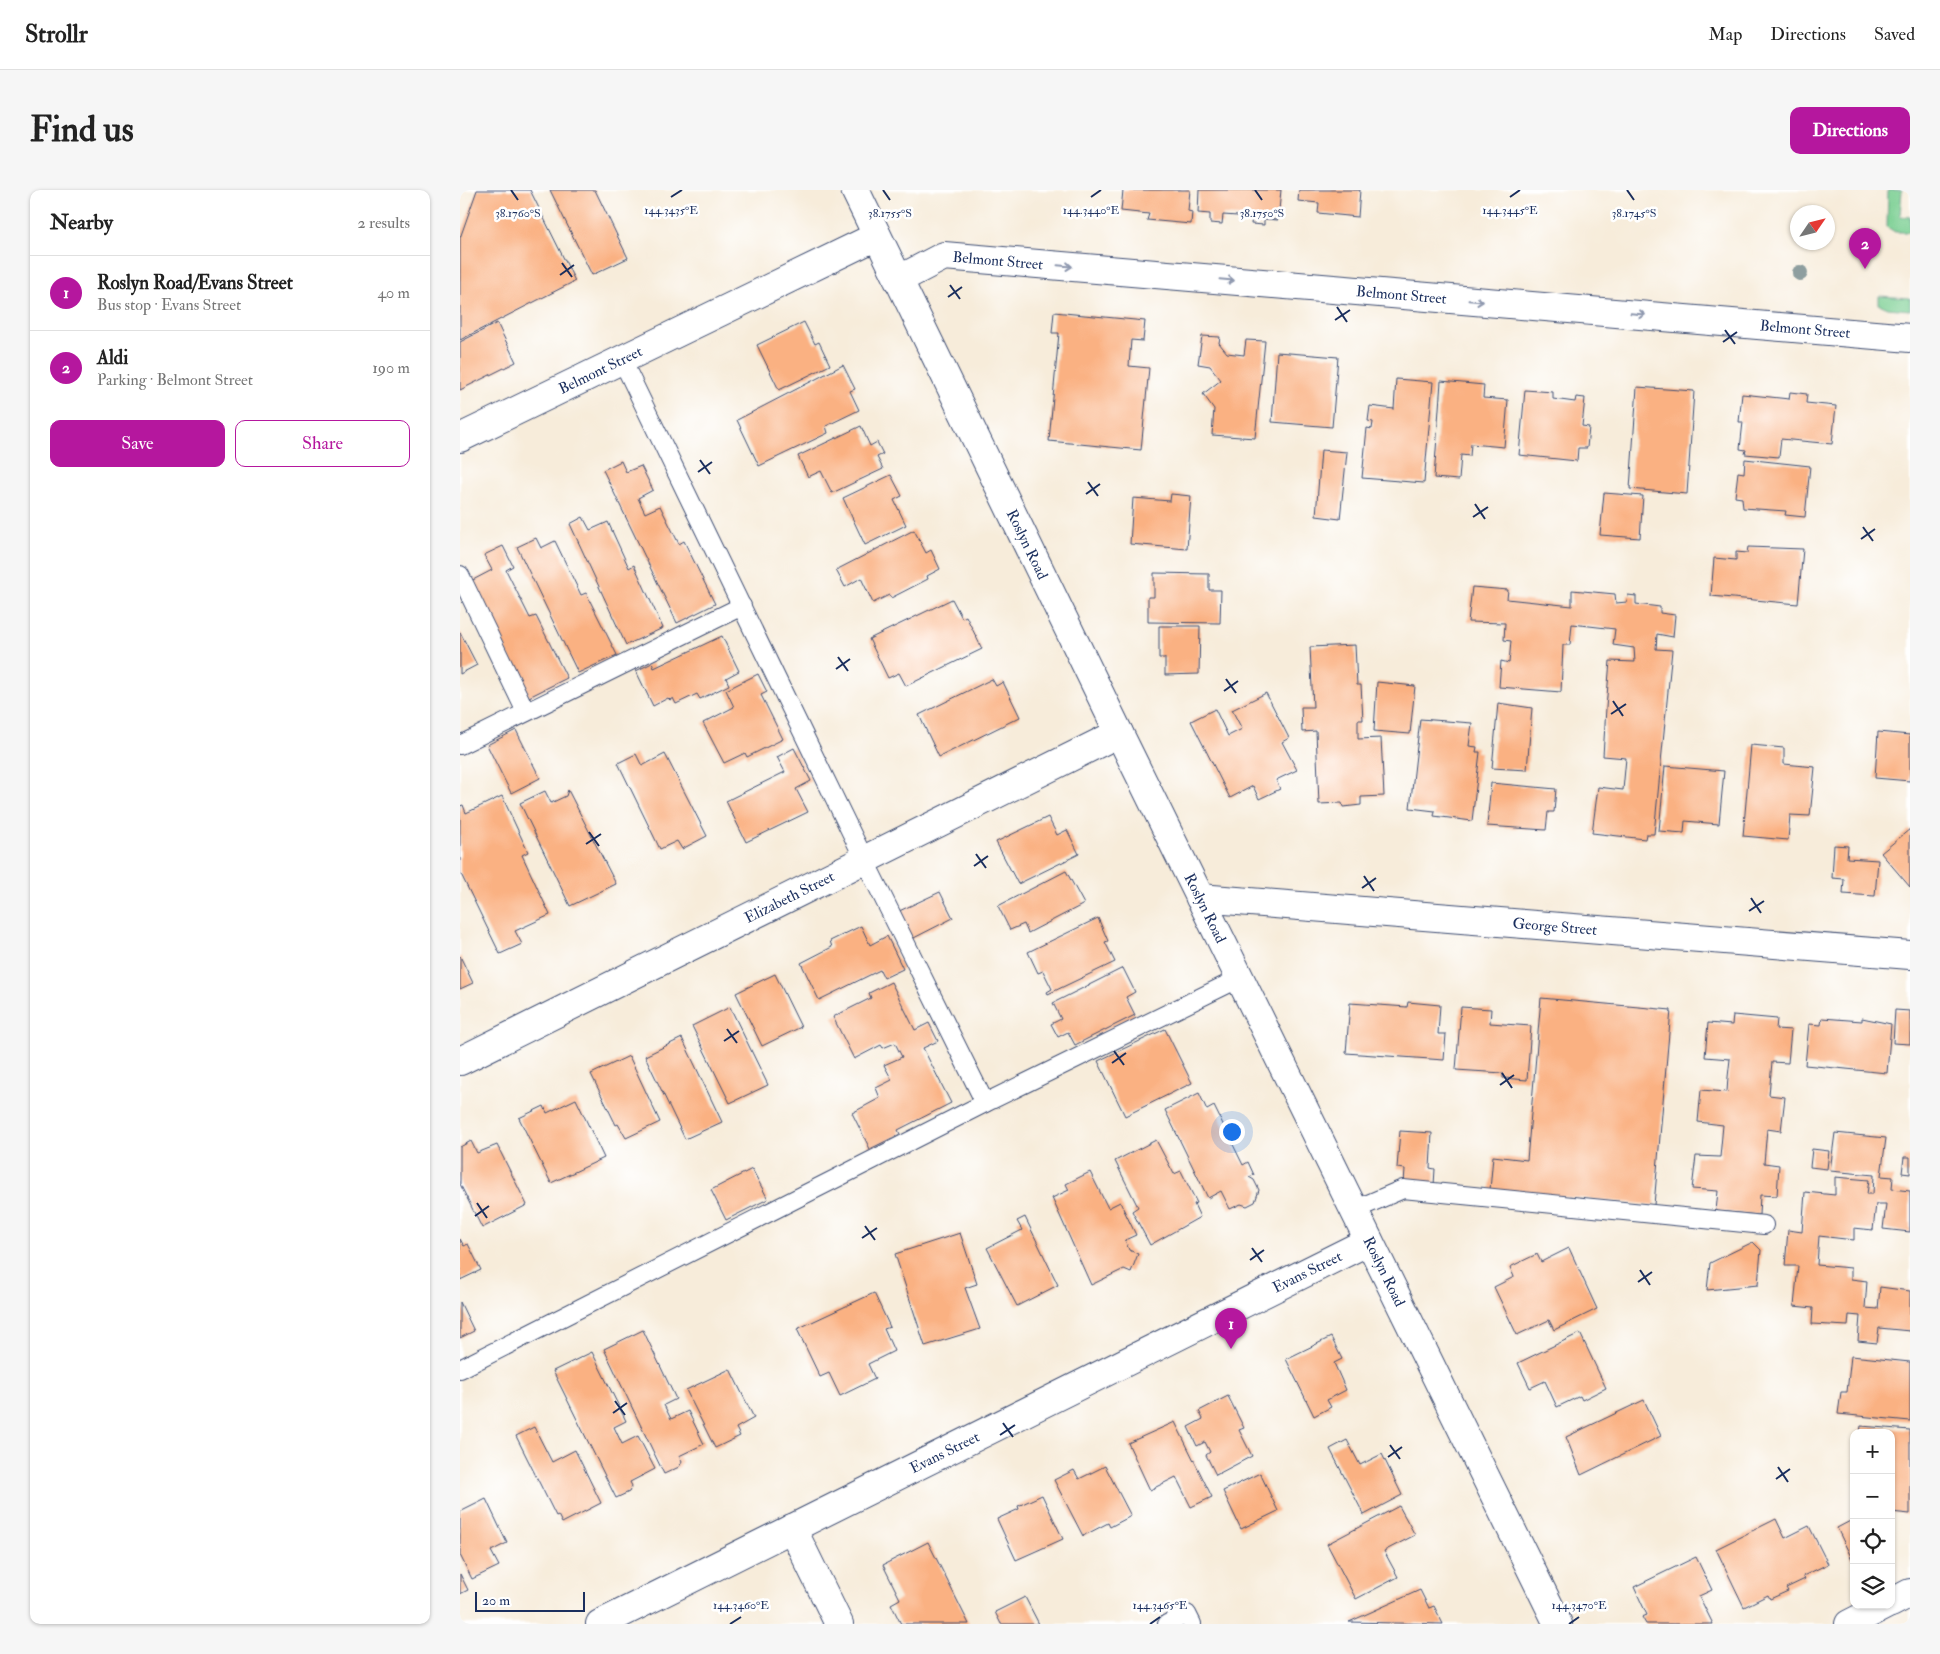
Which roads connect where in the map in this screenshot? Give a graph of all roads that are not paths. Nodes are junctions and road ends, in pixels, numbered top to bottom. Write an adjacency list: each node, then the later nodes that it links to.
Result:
1 (855, 190): 2 (street, Roslyn Road)
2 (877, 236): 3 (street, Roslyn Road); 5 (street, Belmont Street)
3 (898, 280): 4 (street, Belmont Street, one-way to 4); 10 (street, Roslyn Road)
4 (1910, 338)
5 (622, 360): 6 (street, Belmont Street); 8 (lane)
6 (460, 438)
7 (460, 575): 9 (lane)
8 (742, 606): 9 (lane); 12 (lane)
9 (526, 712): 11 (lane)
10 (1119, 733): 12 (street, Elizabeth Street); 13 (street, Roslyn Road)
11 (460, 745)
12 (865, 861): 16 (street, Elizabeth Street); 17 (lane)
13 (1200, 898): 14 (street, George Street); 15 (street, Roslyn Road)
14 (1910, 955)
15 (1240, 978): 17 (lane); 18 (street, Roslyn Road)
16 (460, 1061)
17 (986, 1103): 21 (lane)
18 (1354, 1210): 19 (lane); 20 (street, Roslyn Road)
19 (1764, 1225)
20 (1369, 1241): 22 (street, Evans Street); 30 (street, Roslyn Road)
21 (460, 1368)
22 (792, 1528): 26 (street, Evans Street); 27 (street)
23 (1910, 1593): 24 (street)
24 (1895, 1601)
25 (1878, 1609): 31 (street)
26 (600, 1624)
27 (840, 1624)
28 (1167, 1624): 29 (lane)
29 (1192, 1624)
30 (1558, 1624)
31 (1849, 1624)

